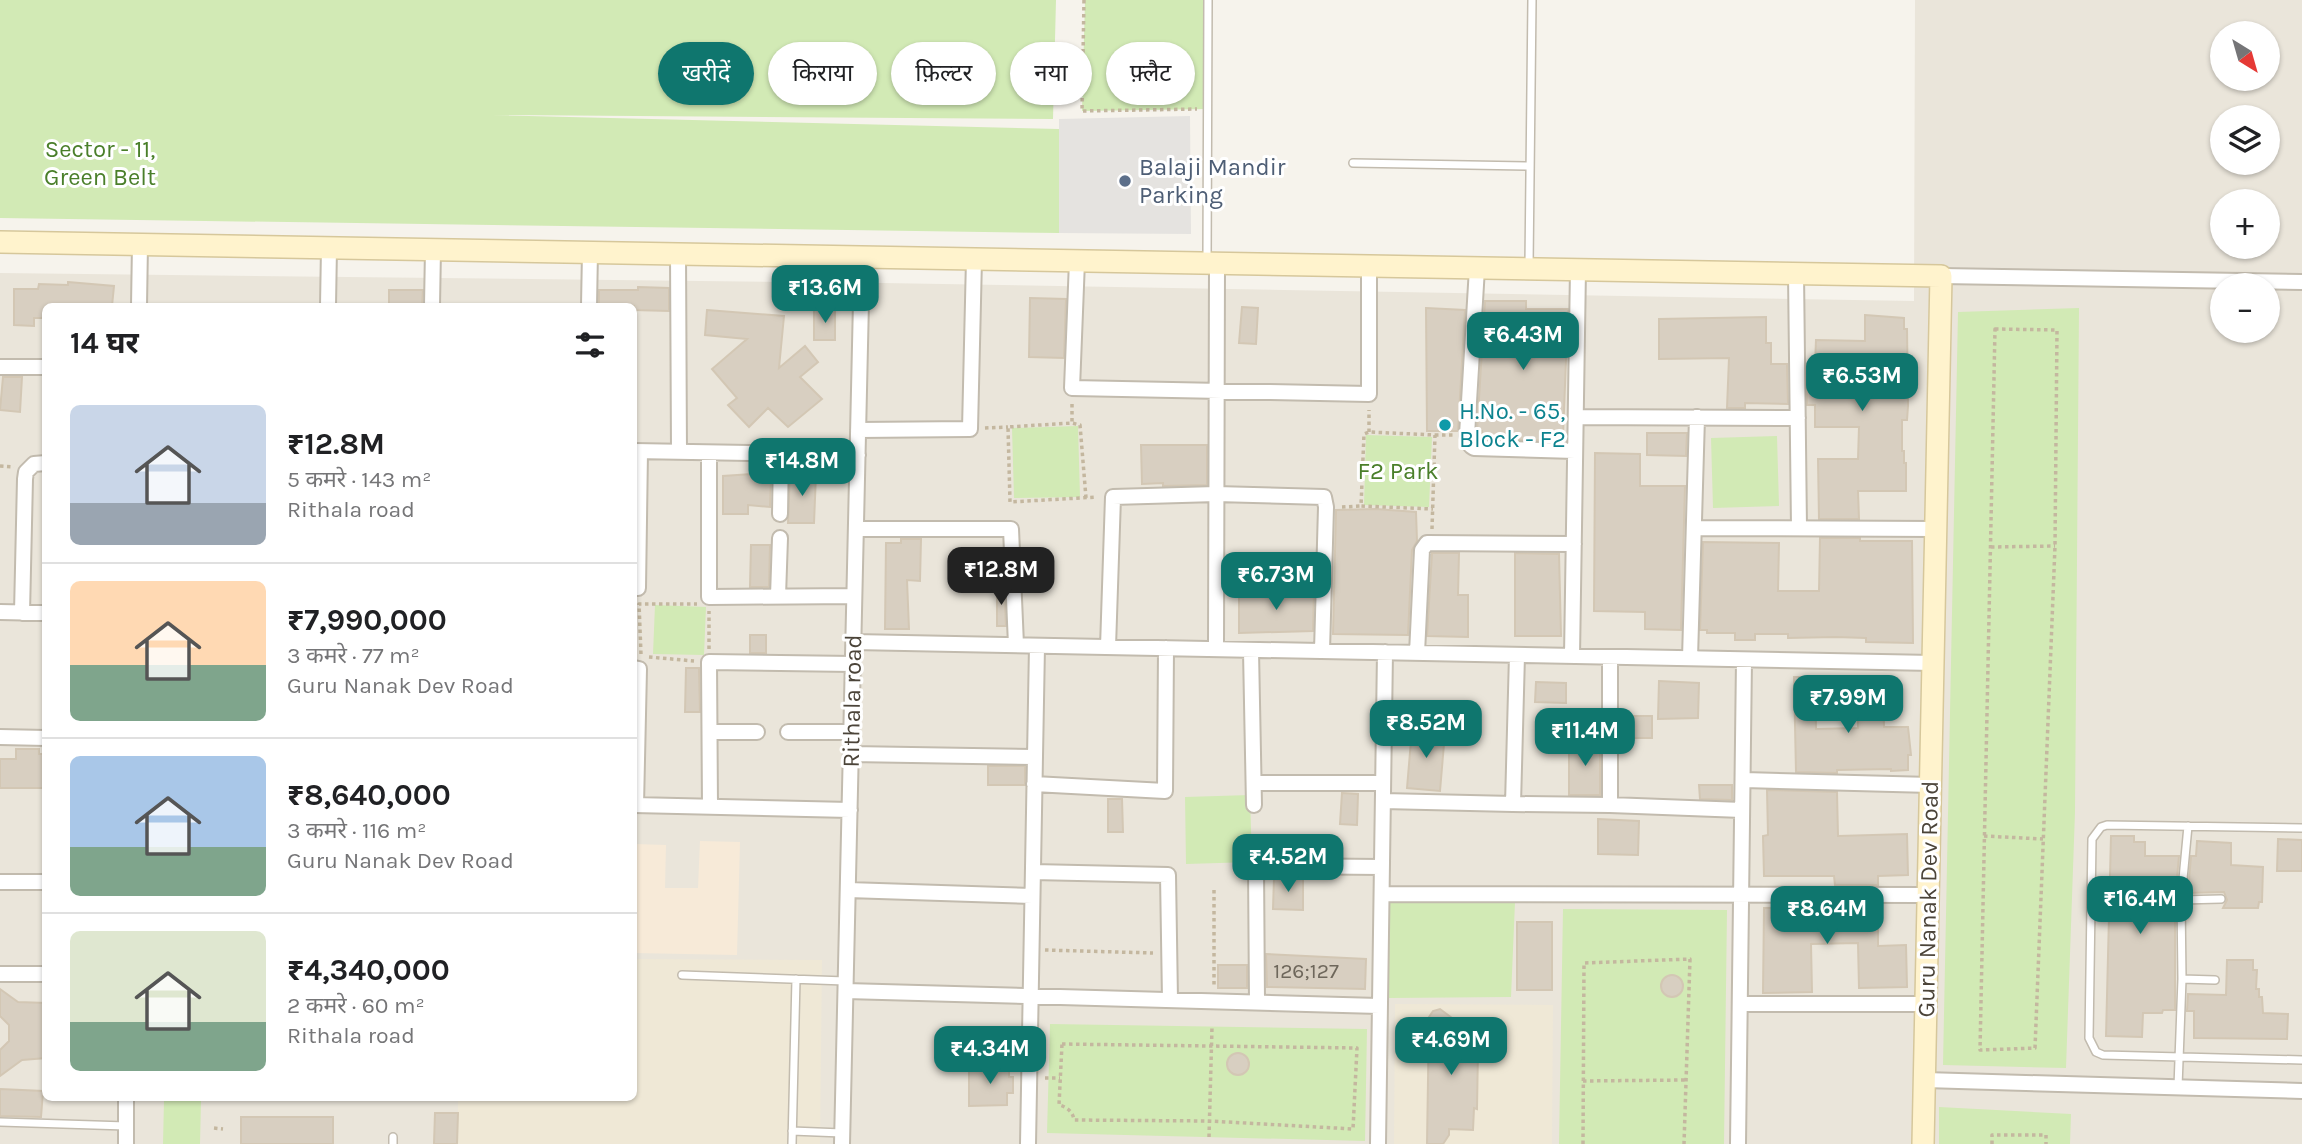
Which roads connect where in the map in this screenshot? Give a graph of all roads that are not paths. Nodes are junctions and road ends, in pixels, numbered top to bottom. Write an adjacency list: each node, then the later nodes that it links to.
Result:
1 (1208, 0): 14 (lane)
2 (1532, 0): 4 (lane)
3 (1353, 163): 4 (lane)
4 (1530, 166): 17 (lane)
5 (0, 242): 6 (street)
6 (140, 244): 7 (street); 22 (street)
7 (329, 248): 8 (street); 23 (street)
8 (433, 249): 9 (street); 24 (street)
9 (590, 252): 10 (street); 25 (street)
10 (678, 254): 11 (street); 35 (street)
11 (862, 257): 12 (street); 32 (street, Rithala road)
12 (974, 259): 13 (street); 32 (street)
13 (1077, 261): 14 (street); 28 (street)
14 (1212, 263): 15 (street); 28 (street)
15 (1369, 266): 16 (street); 28 (street)
16 (1477, 268): 17 (street); 34 (street)
17 (1529, 269): 18 (street)
18 (1578, 270): 19 (street); 29 (street)
19 (1796, 273): 20 (street); 31 (street)
20 (1941, 276): 21 (street); 45 (street, Guru Nanak Dev Road)
21 (2302, 282)
22 (139, 303)
23 (328, 303)
24 (432, 303)
25 (589, 303)
26 (0, 367): 27 (street)
27 (42, 367)
28 (1216, 390): 40 (street)
29 (1576, 417): 30 (street); 34 (street)
30 (1697, 417): 31 (street); 42 (street)
31 (1798, 418): 43 (street)
32 (858, 430): 38 (street, Rithala road)
33 (637, 451): 35 (street)
34 (1575, 451): 47 (street)
35 (679, 452): 36 (street)
36 (709, 453): 37 (street); 50 (street)
37 (781, 454): 38 (street); 41 (street)
38 (858, 455): 44 (street, Rithala road)
39 (42, 463): 53 (street)
40 (1216, 494): 58 (street); 60 (street); 62 (street)
41 (780, 514)
42 (1694, 528): 43 (street); 68 (street)
43 (1799, 528): 45 (street)
44 (856, 529): 51 (street, Rithala road); 56 (street)
45 (1936, 529): 70 (street, Guru Nanak Dev Road)
46 (780, 538): 50 (street)
47 (1574, 544): 64 (street); 66 (street)
48 (637, 556): 49 (street)
49 (637, 589)
50 (778, 596): 51 (street)
51 (854, 596): 55 (street, Rithala road)
52 (0, 612): 53 (street)
53 (22, 613): 54 (street)
54 (42, 613)
55 (853, 642): 56 (street); 71 (street, Rithala road)
56 (1016, 645): 57 (street)
57 (1037, 646): 58 (street); 81 (street)
58 (1108, 647): 59 (street)
59 (1166, 648): 60 (street); 85 (street)
60 (1216, 649): 61 (street)
61 (1251, 651): 62 (street); 83 (street)
62 (1322, 651): 63 (street)
63 (1385, 652): 64 (street); 84 (street)
64 (1417, 653): 65 (street)
65 (1517, 655): 66 (street); 88 (street)
66 (1572, 656): 67 (street)
67 (1610, 657): 68 (street); 91 (street)
68 (1690, 658): 69 (street)
69 (1744, 660): 70 (street); 82 (street)
70 (1933, 663): 86 (street, Guru Nanak Dev Road)
71 (853, 664): 73 (street); 76 (street, Rithala road)
72 (637, 669): 78 (street)
73 (711, 732): 74 (street); 92 (street)
74 (757, 732)
75 (788, 732): 76 (street)
76 (852, 732): 80 (street, Rithala road)
77 (0, 737): 79 (street)
78 (637, 737)
79 (42, 738)
80 (851, 754): 81 (street); 93 (street, Rithala road)
81 (1033, 757): 85 (street)
82 (1744, 780): 86 (street); 94 (street)
83 (1254, 783): 84 (street); 90 (street)
84 (1383, 783): 87 (street)
85 (1034, 785): 98 (street)
86 (1931, 785): 104 (street, Guru Nanak Dev Road)
87 (1383, 801): 88 (street); 97 (street)
88 (1513, 804): 91 (street)
89 (637, 805): 92 (street)
90 (1254, 805)
91 (1609, 805): 94 (street)
92 (710, 806): 93 (street)
93 (850, 810): 101 (street, Rithala road)
94 (1742, 810): 103 (street)
95 (2188, 826): 96 (lane); 107 (lane); 121 (lane)
96 (2302, 828)
97 (1382, 867): 102 (street); 117 (street)
98 (1033, 872): 105 (street); 116 (street)
99 (0, 882): 100 (street)
100 (42, 882)
101 (848, 890): 105 (street); 114 (street, Rithala road)
102 (1382, 894): 103 (street); 120 (street)
103 (1741, 895): 104 (street); 118 (street)
104 (1928, 895): 119 (street, Guru Nanak Dev Road)
105 (1032, 896): 115 (street)
106 (2221, 899): 107 (lane)
107 (2181, 900): 112 (lane)
108 (0, 974): 109 (street)
109 (42, 974)
110 (682, 975): 111 (lane)
111 (796, 979): 114 (lane); 129 (lane)
112 (2182, 979): 113 (lane); 121 (lane)
113 (2215, 980)
114 (846, 986): 115 (street); 130 (street, Rithala road)
115 (1031, 996): 116 (street); 133 (street)
116 (1170, 1000): 117 (street)
117 (1256, 1002): 120 (street)
118 (1740, 1004): 119 (street); 135 (street)
119 (1926, 1004): 123 (street, Guru Nanak Dev Road)
120 (1379, 1006): 134 (street)
121 (2179, 1058): 122 (lane); 124 (lane)
122 (2302, 1060)
123 (1925, 1080): 124 (street); 136 (street, Guru Nanak Dev Road)
124 (2178, 1087): 125 (street)
125 (2302, 1091)
126 (126, 1101): 128 (street)
127 (0, 1122): 128 (lane)
128 (126, 1126): 131 (street)
129 (792, 1131): 130 (lane); 132 (lane)
130 (842, 1139)
131 (126, 1144)
132 (792, 1144)
133 (1028, 1144)
134 (1378, 1144)
135 (1738, 1144)
136 (1923, 1144)

